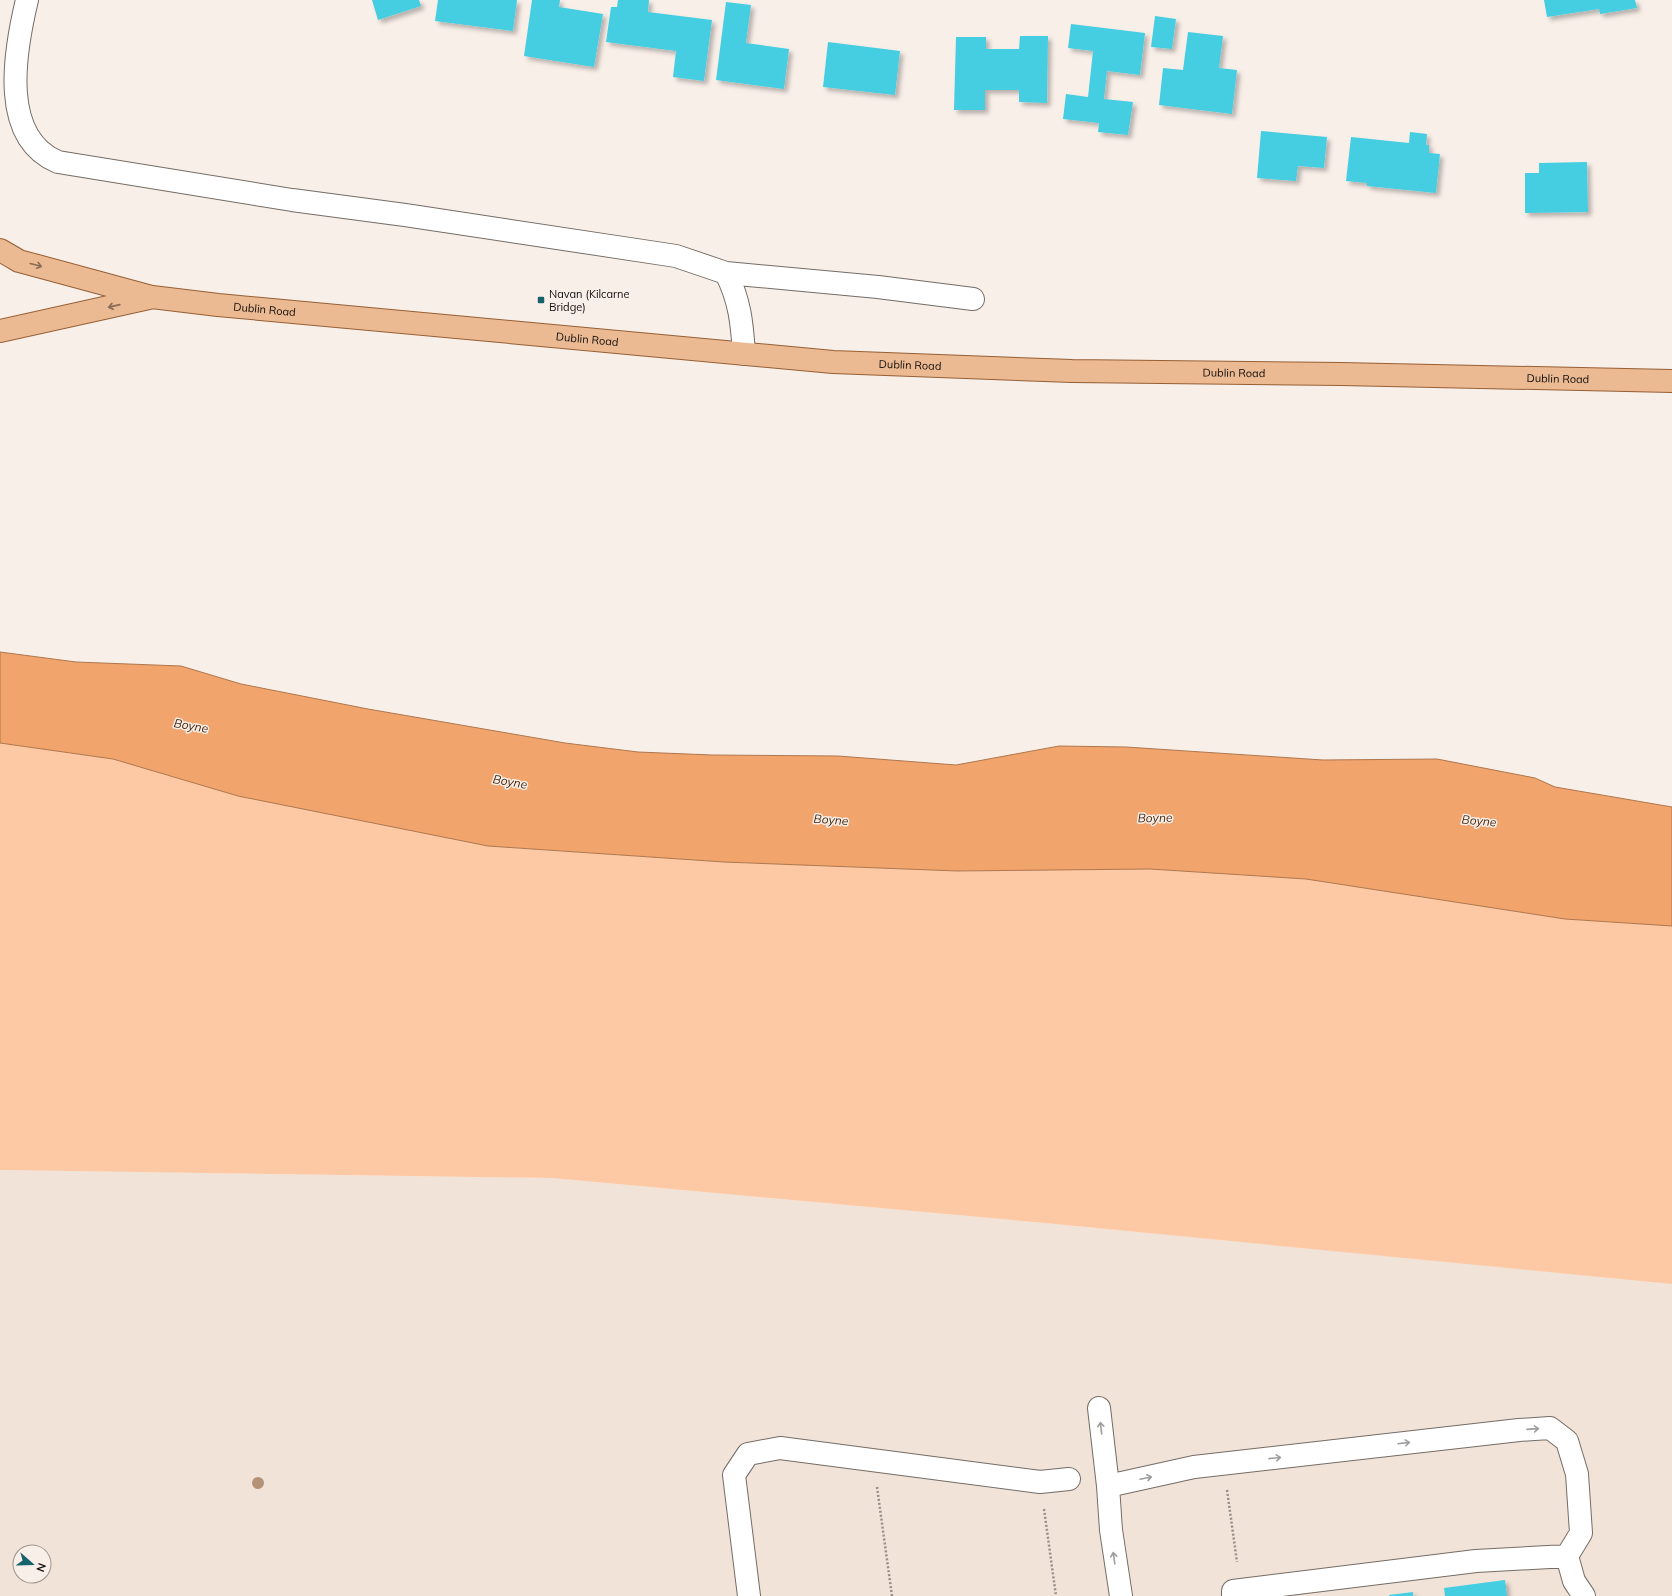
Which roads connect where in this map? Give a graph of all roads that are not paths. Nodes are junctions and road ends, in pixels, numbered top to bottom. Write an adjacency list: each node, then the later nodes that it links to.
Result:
1 (26, 0): 3 (street)
2 (0, 250): 4 (main road, one-way to 4)
3 (726, 273): 5 (street); 7 (street)
4 (152, 297): 6 (main road, one-way to 6); 7 (main road, Dublin Road)
5 (973, 299)
6 (0, 331)
7 (744, 354): 8 (main road, Dublin Road)
8 (1672, 381)
9 (1099, 1408): 11 (street, one-way to 9)
10 (1069, 1479): 14 (street)
11 (1108, 1486): 12 (street, one-way to 12); 15 (street, one-way to 11)
12 (1567, 1556): 13 (street); 16 (street)
13 (1237, 1593)
14 (749, 1596)
15 (1121, 1596)
16 (1584, 1596)

